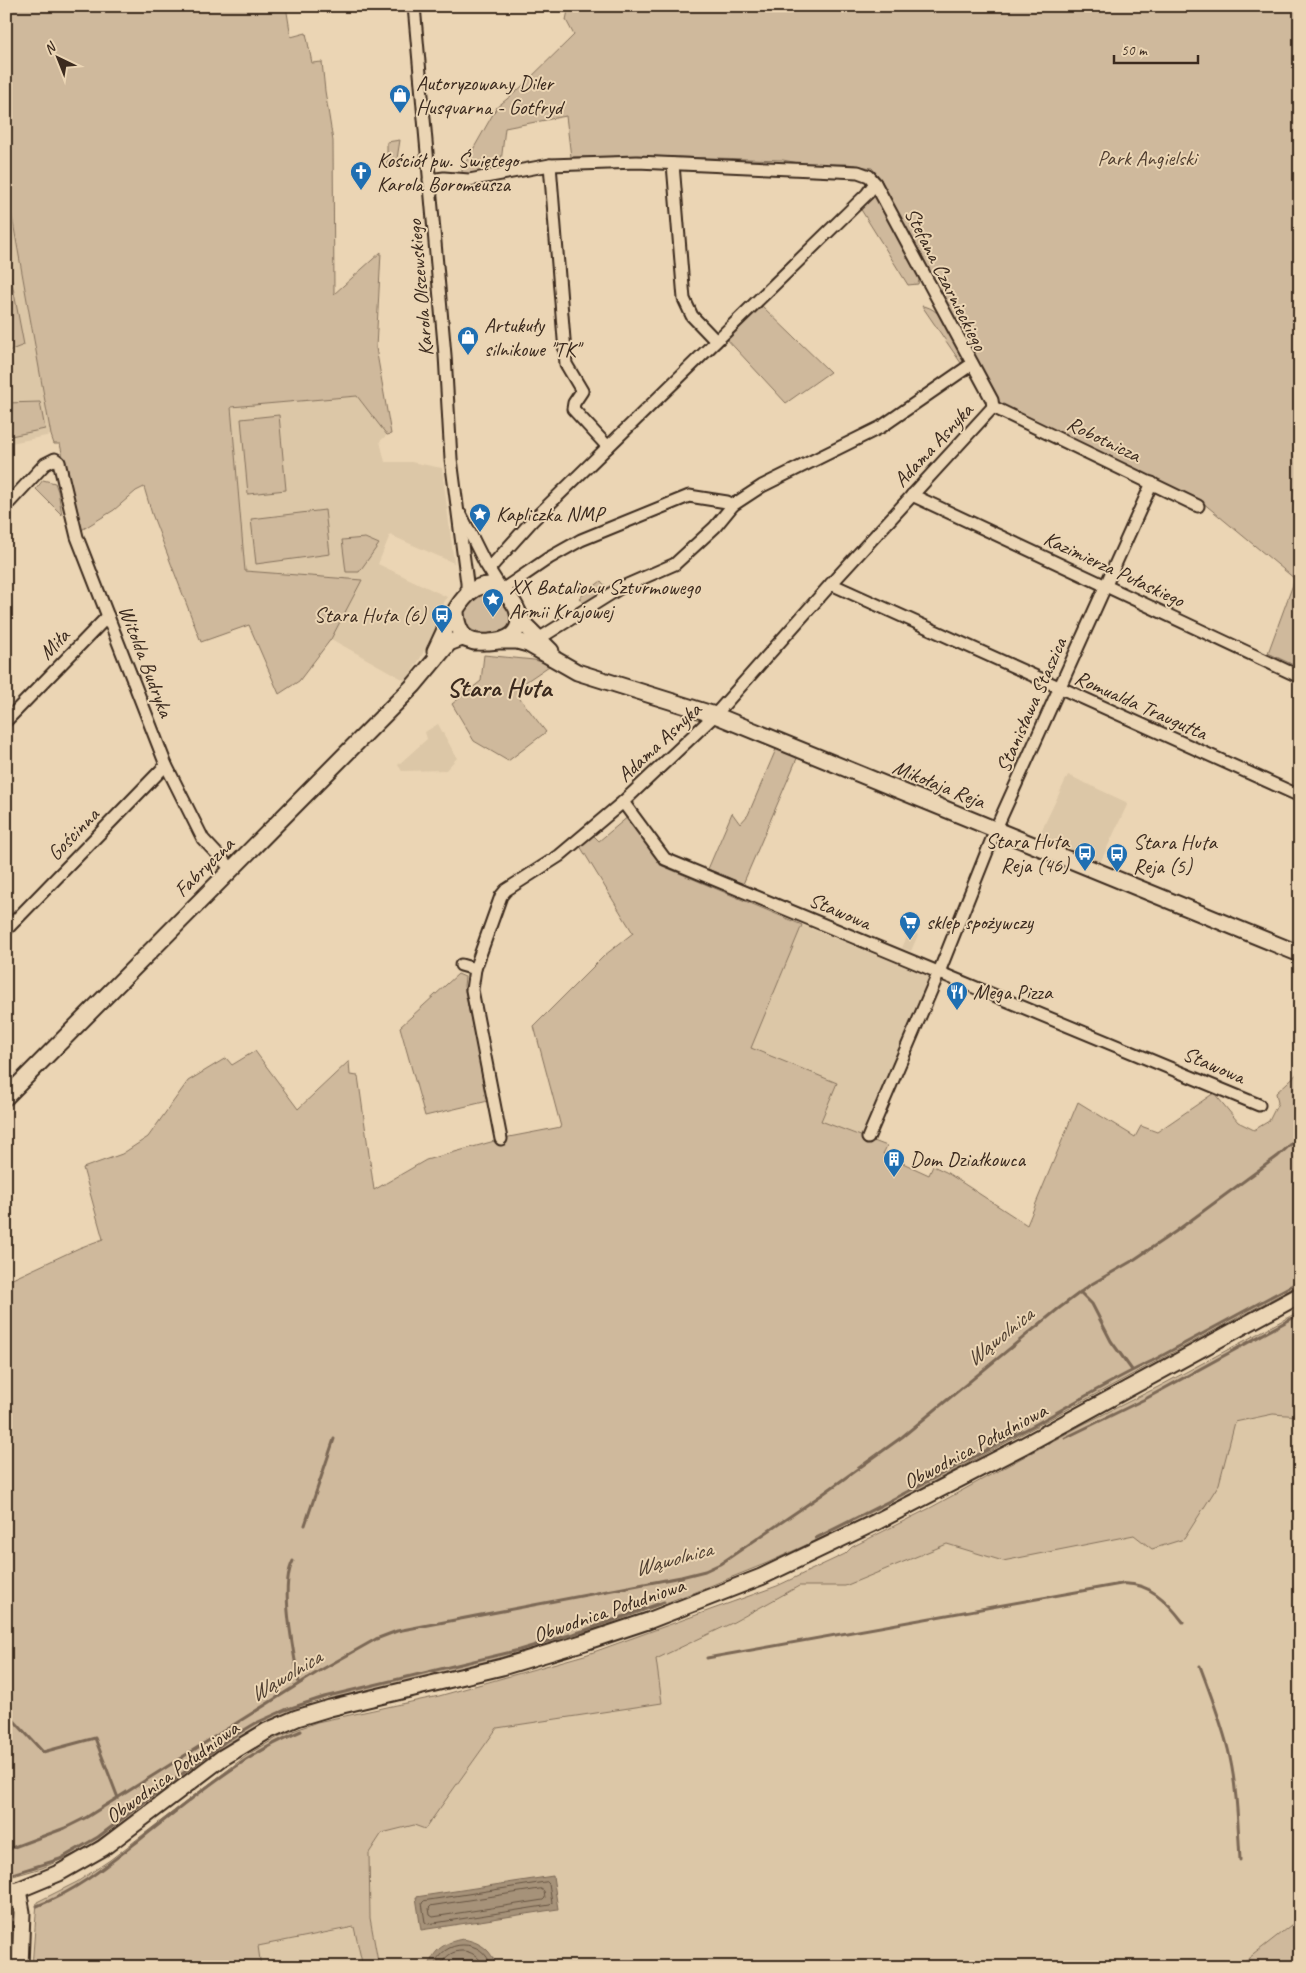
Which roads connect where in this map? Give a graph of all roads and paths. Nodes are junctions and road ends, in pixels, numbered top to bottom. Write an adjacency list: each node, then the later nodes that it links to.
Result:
1 (414, 6): 4 (street, Karola Olszewskiego)
2 (673, 164): 3 (street); 5 (street); 6 (street)
3 (550, 165): 4 (street); 9 (street)
4 (429, 180): 14 (street, Karola Olszewskiego)
5 (876, 183): 6 (street); 7 (street, Stefana Czarnieckiego)
6 (716, 341): 9 (street)
7 (972, 364): 8 (street); 12 (street, Stefana Czarnieckiego)
8 (993, 407): 10 (street, Robotnicza); 11 (street, Adama Asnyka)
9 (608, 448): 16 (street)
10 (1152, 483): 15 (street, Robotnicza); 18 (street, Stanisława Staszica)
11 (912, 494): 17 (street, Adama Asnyka); 18 (street, Kazimierza Pułaskiego)
12 (733, 505): 19 (street); 25 (street, Stefana Czarnieckiego)
13 (6, 506): 23 (street, Witolda Budryka)
14 (457, 506): 16 (street, Karola Olszewskiego); 20 (street, Karola Olszewskiego)
15 (1198, 506)
16 (489, 570): 19 (street, Karola Olszewskiego)
17 (831, 584): 29 (street, Romualda Traugutta); 30 (street, Adama Asnyka)
18 (1107, 586): 28 (street, Kazimierza Pułaskiego); 29 (street, Stanisława Staszica)
19 (502, 590): 20 (street); 22 (street)
20 (467, 594): 21 (street)
21 (456, 610): 26 (street); 27 (street, Fabryczna)
22 (518, 610): 24 (street); 25 (street)
23 (108, 616): 31 (street, Miła); 32 (street, Witolda Budryka)
24 (501, 641): 25 (street); 26 (street)
25 (534, 641): 30 (street, Mikołaja Reja)
26 (474, 642): 27 (street, Fabryczna)
27 (430, 664): 36 (street, Fabryczna)
28 (1300, 677)
29 (1059, 688): 33 (street, Romualda Traugutta); 35 (street, Stanisława Staszica)
30 (715, 716): 34 (street, Adama Asnyka); 35 (street, Mikołaja Reja)
31 (6, 721)
32 (166, 765): 36 (street, Witolda Budryka); 37 (street, Gościnna)
33 (1300, 796)
34 (623, 802): 40 (street, Adama Asnyka); 41 (street, Stawowa)
35 (996, 830): 38 (street, Mikołaja Reja); 41 (street, Stanisława Staszica)
36 (231, 869): 42 (street, Fabryczna)
37 (6, 930)
38 (1300, 954)
39 (461, 966): 40 (street)
40 (475, 969): 45 (street, Adama Asnyka)
41 (938, 972): 43 (street, Stawowa); 44 (street, Stanisława Staszica)
42 (6, 1097)
43 (1260, 1105)
44 (868, 1138)
45 (500, 1139)
46 (1300, 1295): 47 (street, Obwodnica Południowa)
47 (12, 1891): 48 (street)
48 (20, 1967)

